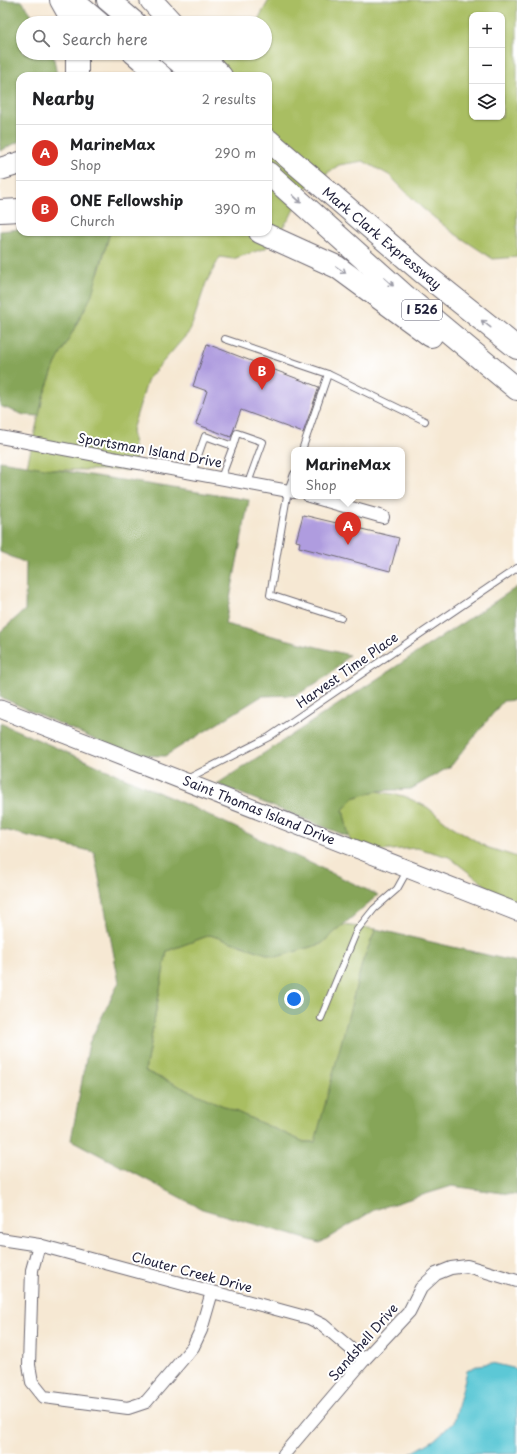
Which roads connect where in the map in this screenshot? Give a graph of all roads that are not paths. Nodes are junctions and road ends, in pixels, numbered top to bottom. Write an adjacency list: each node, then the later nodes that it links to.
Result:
1 (61, 0): 5 (highway)
2 (72, 0): 6 (highway)
3 (108, 0): 7 (highway)
4 (151, 0): 8 (highway)
5 (70, 16)
6 (91, 16)
7 (127, 16)
8 (166, 16)
9 (77, 60): 13 (highway)
10 (142, 60): 14 (highway)
11 (186, 60): 12 (highway)
12 (196, 64): 15 (highway)
13 (77, 72)
14 (156, 72)
15 (213, 72)
16 (272, 129): 22 (highway)
17 (272, 143): 22 (highway, Mark Clark Expressway / I 526)
18 (16, 164): 19 (highway)
19 (0, 169)
20 (272, 176): 28 (highway, Mark Clark Expressway / I 526, one-way to 28)
21 (16, 210): 23 (highway)
22 (349, 210): 26 (highway, Mark Clark Expressway / I 526, one-way to 22)
23 (0, 211)
24 (269, 236): 29 (highway, one-way to 29)
25 (225, 339): 27 (lane)
26 (517, 348)
27 (328, 374): 30 (lane); 33 (lane)
28 (517, 389)
29 (517, 397)
30 (425, 421)
31 (0, 436): 34 (street, Sportsman Island Drive)
32 (233, 446): 34 (lane); 35 (lane); 36 (lane)
33 (303, 447)
34 (192, 473): 35 (street, Sportsman Island Drive)
35 (221, 478): 36 (street, Sportsman Island Drive)
36 (248, 483): 37 (street, Sportsman Island Drive)
37 (291, 491): 41 (lane)
38 (319, 499): 39 (street)
39 (383, 517)
40 (517, 568): 43 (lane, Harvest Time Place)
41 (341, 618)
42 (0, 708): 43 (main road, Saint Thomas Island Drive)
43 (184, 781): 44 (main road, Saint Thomas Island Drive)
44 (408, 869): 45 (main road, Saint Thomas Island Drive); 46 (lane)
45 (517, 912)
46 (321, 1018)
47 (0, 1239): 48 (street, Clouter Creek Drive)
48 (39, 1245): 50 (street, Clouter Creek Drive); 50 (street)
49 (517, 1281): 51 (street, Sandshell Drive)
50 (212, 1292): 51 (street, Clouter Creek Drive)
51 (364, 1360): 52 (street, Sandshell Drive)
52 (284, 1454)

